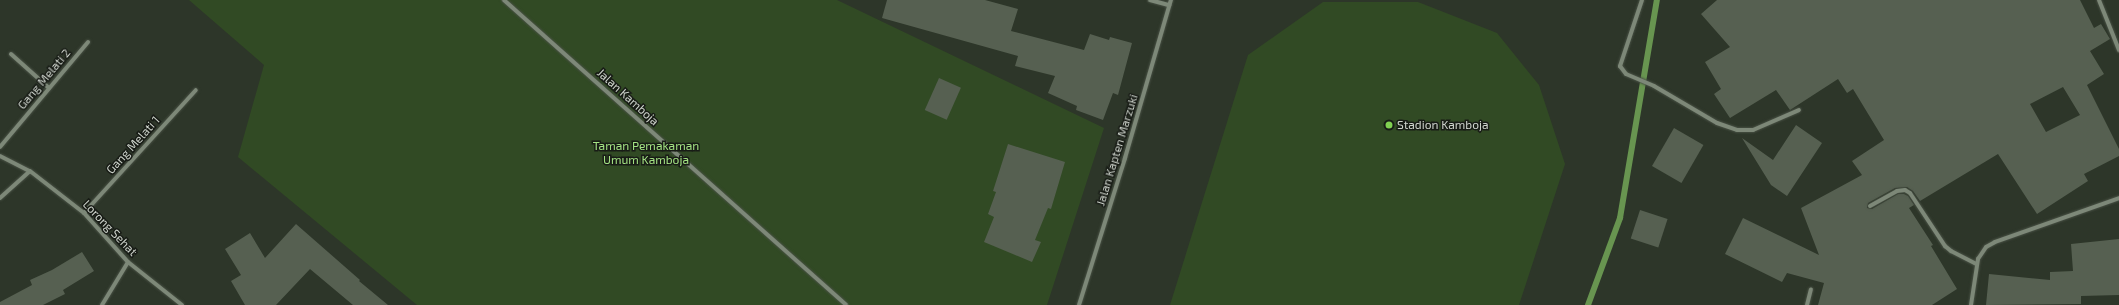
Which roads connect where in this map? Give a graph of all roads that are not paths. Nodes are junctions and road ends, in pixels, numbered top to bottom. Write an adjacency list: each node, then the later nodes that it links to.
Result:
1 (504, 0): 25 (street, Jalan Kamboja)
2 (1150, 0): 6 (street)
3 (1171, 0): 6 (street, Jalan Kapten Marzuki)
4 (1642, 0): 12 (street)
5 (2099, 0): 8 (street)
6 (1169, 5): 26 (street, Jalan Kapten Marzuki)
7 (88, 42): 10 (street, Gang Melati 2)
8 (2119, 50)
9 (11, 54): 10 (street)
10 (49, 88): 13 (street, Gang Melati 2)
11 (196, 90): 19 (street, Gang Melati 1)
12 (1799, 110)
13 (0, 147)
14 (0, 156): 15 (street, Lorong Sehat)
15 (30, 171): 16 (street); 19 (street, Lorong Sehat)
16 (0, 198)
17 (2119, 198): 21 (street)
18 (1870, 206): 21 (street)
19 (84, 213): 20 (street, Lorong Sehat)
20 (128, 262): 23 (street); 24 (street, Lorong Sehat)
21 (1977, 264): 28 (street)
22 (1811, 290): 27 (street)
23 (102, 305)
24 (182, 305)
25 (846, 305)
26 (1080, 305)
27 (1807, 305)
28 (1971, 305)

